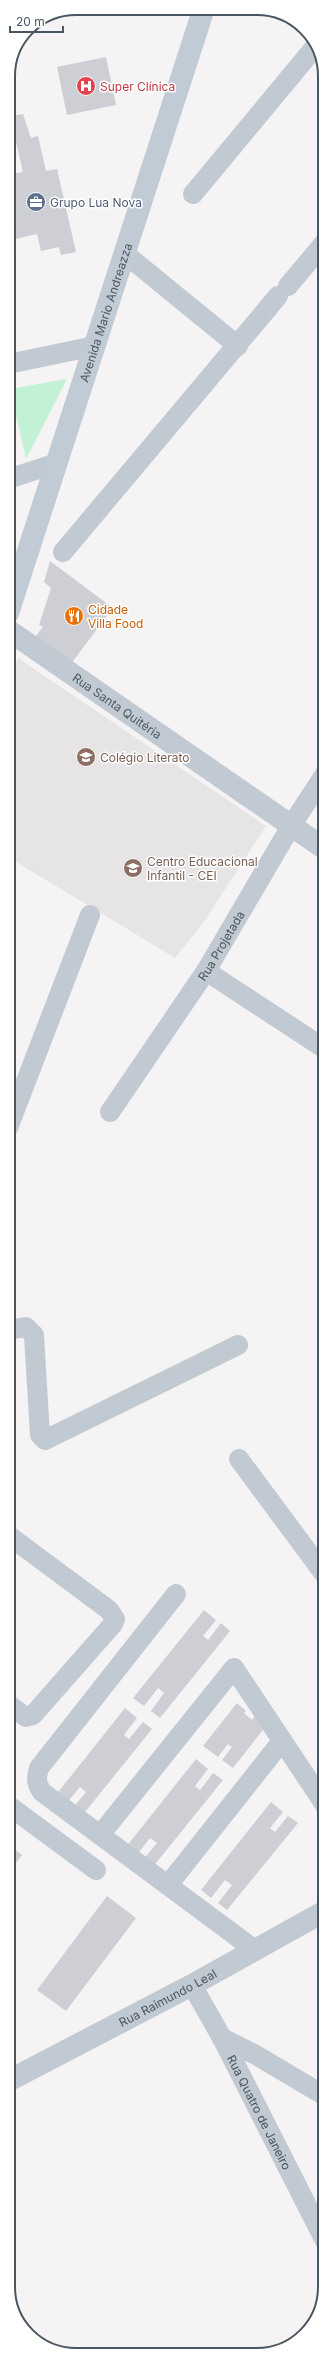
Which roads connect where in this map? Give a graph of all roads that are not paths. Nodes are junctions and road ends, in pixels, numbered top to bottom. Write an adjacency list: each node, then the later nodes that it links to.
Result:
1 (202, 15): 5 (main road, Avenida Mario Andreazza)
2 (312, 49): 3 (street)
3 (193, 194)
4 (318, 250): 7 (street)
5 (124, 253): 6 (main road, Avenida Mario Andreazza); 7 (street)
6 (95, 346): 8 (street); 9 (main road, Avenida Mario Andreazza)
7 (238, 346): 11 (street)
8 (15, 363)
9 (57, 463): 10 (street); 12 (main road, Avenida Mario Andreazza)
10 (15, 477)
11 (63, 552)
12 (15, 592)
13 (15, 635): 15 (street, Rua Santa Quitéria)
14 (318, 785): 15 (street, Rua Projetada)
15 (291, 826): 16 (street, Rua Santa Quitéria); 18 (street, Rua Projetada)
16 (318, 844)
17 (90, 915): 20 (street)
18 (206, 971): 19 (street); 21 (street, Rua Projetada)
19 (318, 1044)
20 (15, 1110)
21 (110, 1112)
22 (15, 1329): 23 (street)
23 (238, 1345)
24 (239, 1459): 26 (street)
25 (15, 1540): 28 (street)
26 (318, 1566)
27 (176, 1594): 32 (street)
28 (15, 1709)
29 (282, 1741): 30 (street); 32 (street); 34 (street)
30 (318, 1795)
31 (15, 1810): 33 (street)
32 (100, 1835): 34 (street)
33 (96, 1870)
34 (168, 1885): 36 (street)
35 (318, 1915): 36 (street, Rua Raimundo Leal)
36 (255, 1950): 37 (street, Rua Raimundo Leal)
37 (192, 1984): 38 (street, Rua Quatro de Janeiro); 39 (street, Rua Raimundo Leal)
38 (222, 2038): 40 (street); 41 (street, Rua Quatro de Janeiro)
39 (15, 2077)
40 (318, 2092)
41 (318, 2227)

